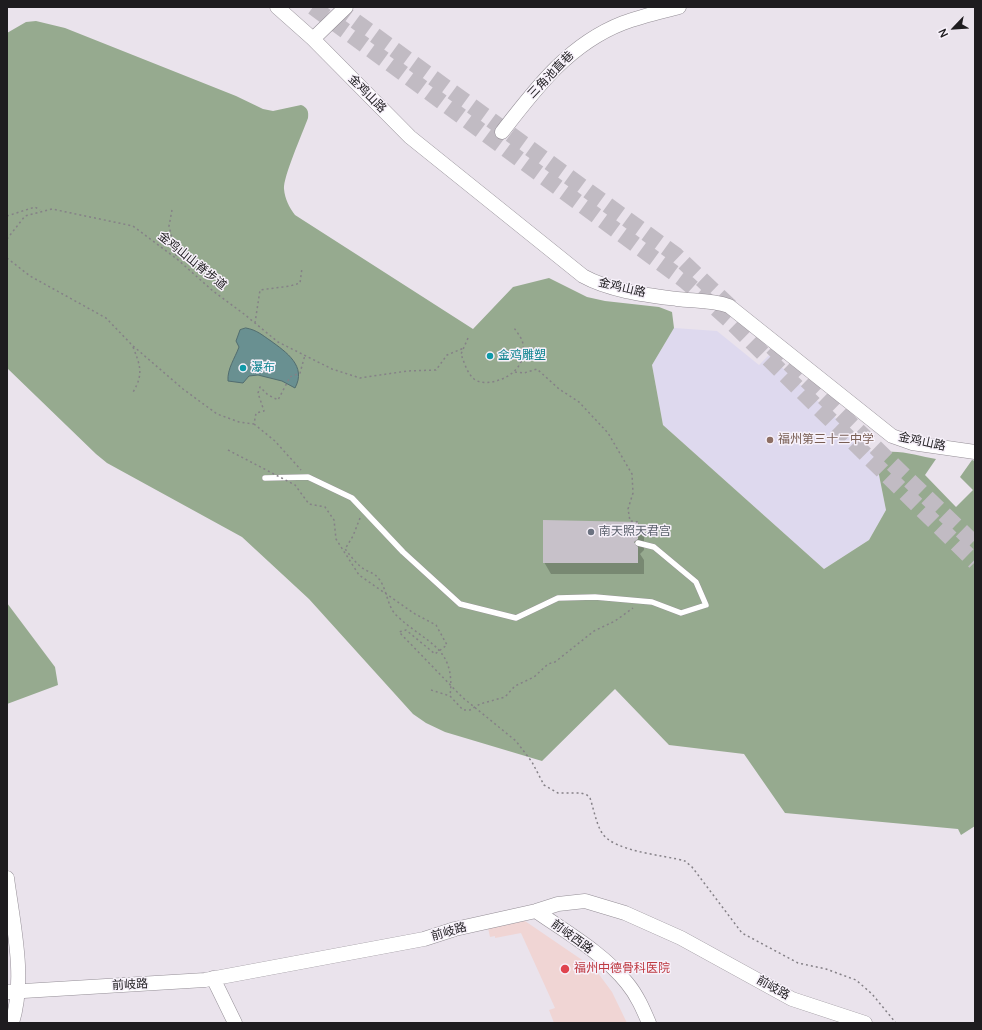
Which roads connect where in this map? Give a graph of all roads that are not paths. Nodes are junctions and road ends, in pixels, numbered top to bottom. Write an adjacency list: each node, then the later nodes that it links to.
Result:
1 (276, 7): 5 (street)
2 (288, 7): 5 (street)
3 (346, 7): 5 (street)
4 (679, 7): 6 (street, 三角池直巷)
5 (313, 39): 7 (street, 金鸡山路)
6 (502, 132)
7 (975, 452)
8 (265, 478): 9 (lane)
9 (638, 543)
10 (7, 878): 13 (street)
11 (536, 911): 12 (street, 前岐路); 17 (street, 前岐西路); 18 (street, 前岐路)
12 (209, 979): 13 (street, 前岐路); 15 (street); 16 (street)
13 (13, 992): 14 (street)
14 (12, 1023)
15 (226, 1023)
16 (235, 1023)
17 (649, 1023)
18 (864, 1023)

